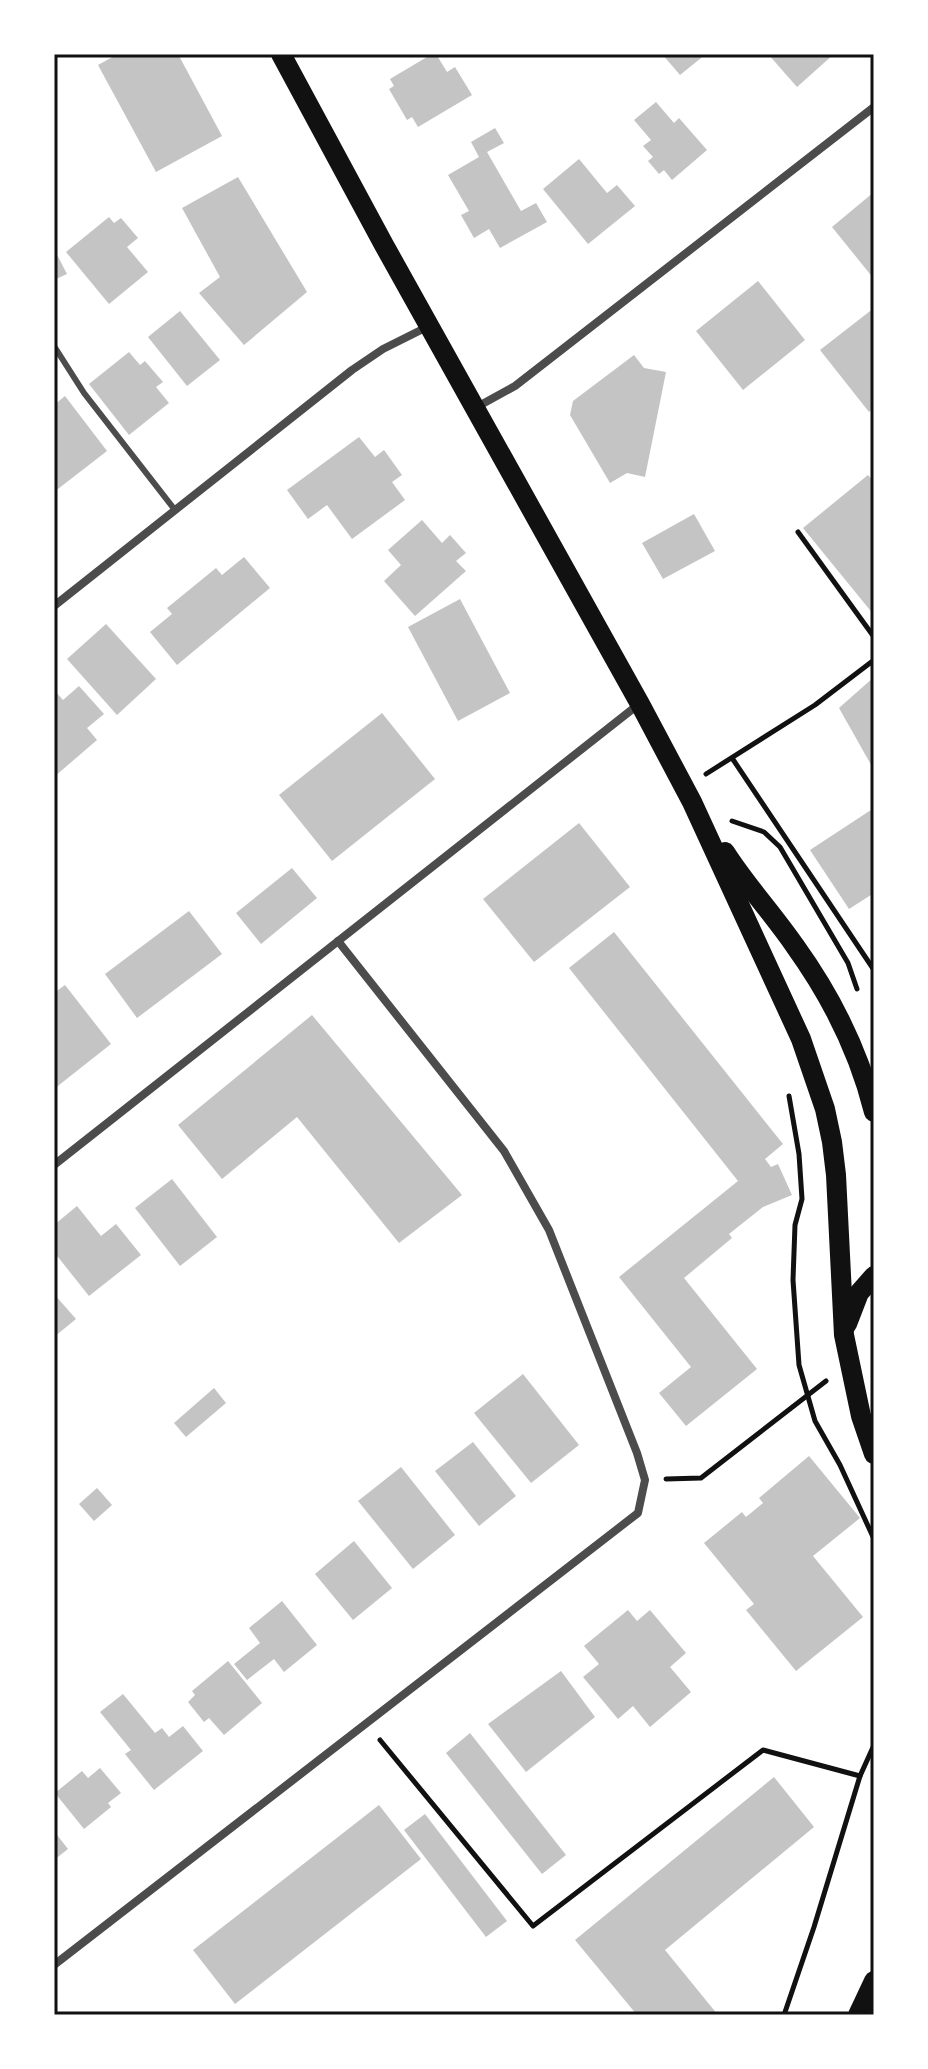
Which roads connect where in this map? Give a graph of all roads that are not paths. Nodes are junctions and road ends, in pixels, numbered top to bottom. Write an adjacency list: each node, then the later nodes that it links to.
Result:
1 (281, 54): 3 (main road)
2 (874, 107): 5 (street)
3 (429, 326): 5 (main road); 6 (street)
4 (54, 346): 6 (lane)
5 (474, 408): 8 (main road)
6 (175, 510): 7 (street)
7 (54, 606)
8 (640, 704): 9 (main road); 10 (street)
9 (688, 795): 11 (main road); 15 (main road)
10 (338, 941): 13 (street); 17 (street)
11 (869, 1087): 12 (main road)
12 (874, 1112)
13 (54, 1165)
14 (874, 1276): 15 (main road)
15 (844, 1335): 16 (main road)
16 (874, 1454)
17 (54, 1965)
18 (874, 1981): 19 (main road)
19 (858, 2015)

